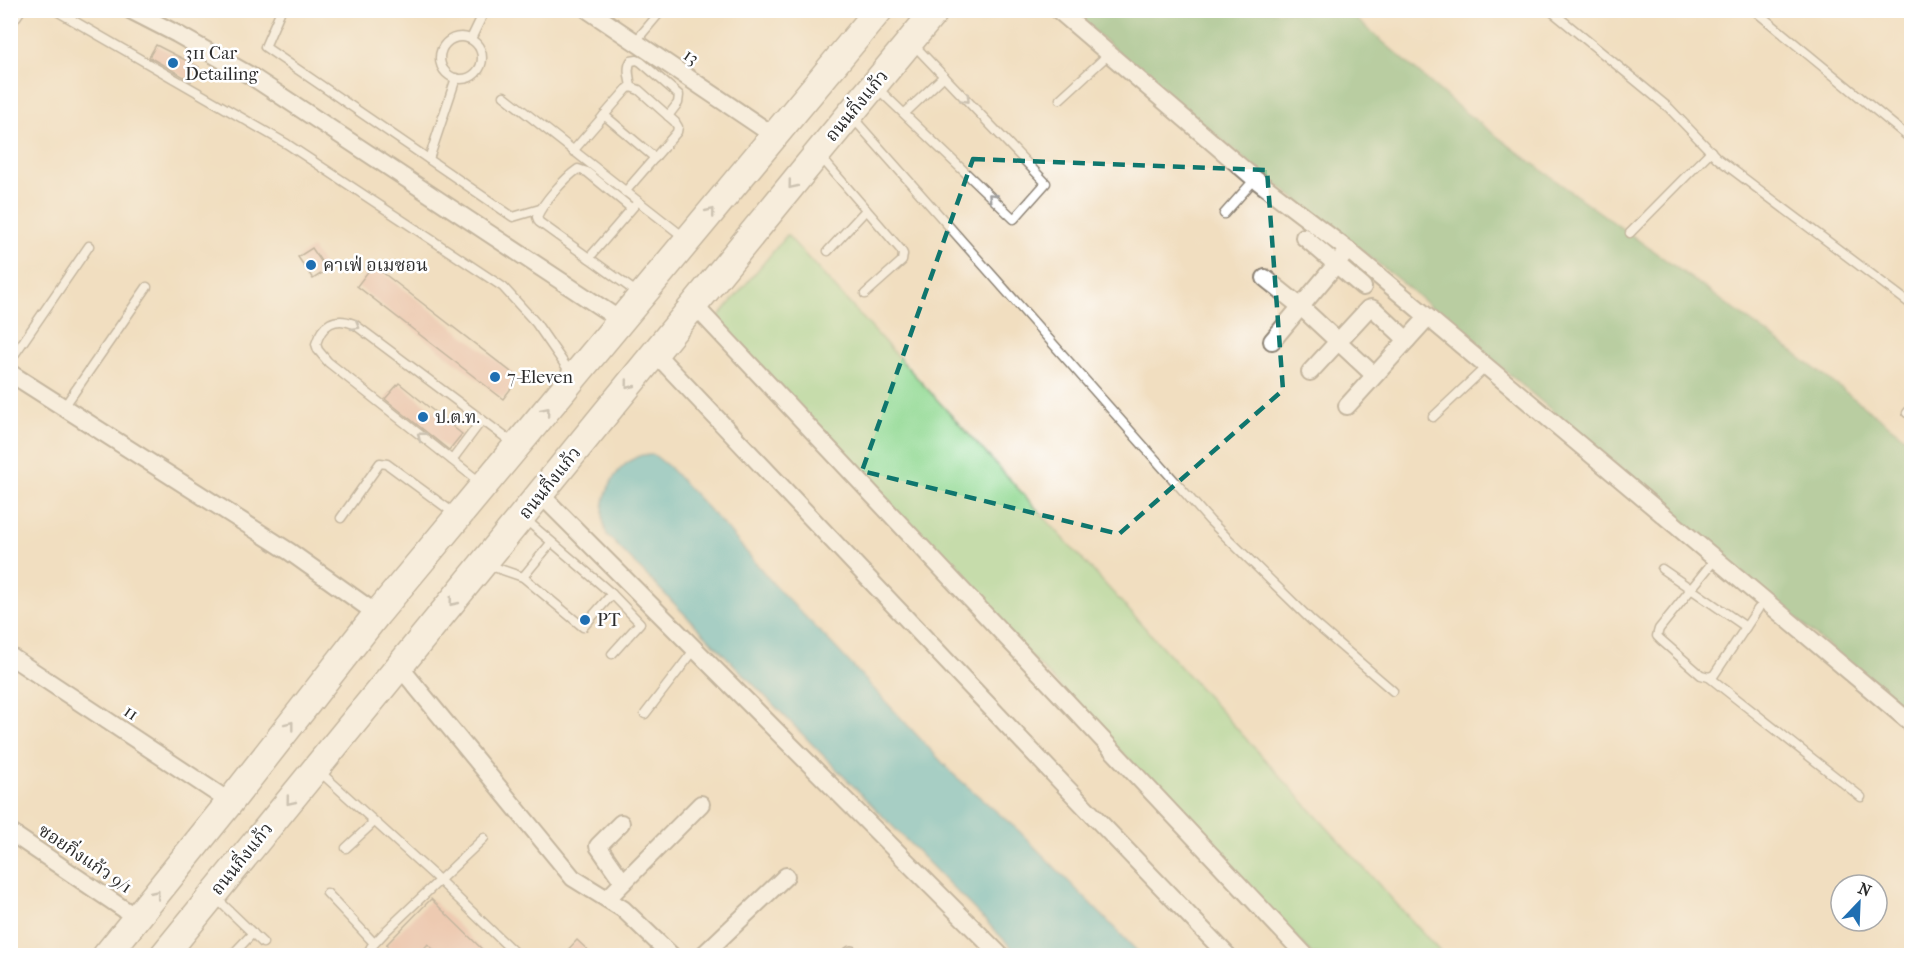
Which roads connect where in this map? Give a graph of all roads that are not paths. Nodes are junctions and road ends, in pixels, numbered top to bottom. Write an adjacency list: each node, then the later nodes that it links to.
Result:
1 (21, 10): 13 (lane)
2 (55, 10): 68 (lane)
3 (130, 10): 58 (street)
4 (281, 10): 34 (lane)
5 (485, 10): 14 (lane)
6 (588, 10): 15 (street, 13)
7 (662, 10): 15 (lane)
8 (879, 10): 28 (main road)
9 (936, 10): 16 (main road, ถนนกิ่งแก้ว)
10 (1058, 10): 17 (street)
11 (1550, 10): 31 (lane)
12 (1754, 10): 29 (lane)
13 (10, 26)
14 (471, 39): 19 (lane); 19 (lane)
15 (634, 42): 28 (street, 13)
16 (911, 42): 18 (lane); 20 (main road, ถนนกิ่งแก้ว)
17 (1109, 54): 23 (lane); 35 (street)
18 (944, 76): 24 (lane); 24 (lane, one-way to 24)
19 (456, 78): 34 (lane)
20 (875, 86): 24 (lane); 26 (main road, ถนนกิ่งแก้ว)
21 (631, 87): 25 (lane); 27 (lane); 27 (lane)
22 (504, 96): 30 (lane)
23 (1060, 99)
24 (905, 113)
25 (604, 115): 30 (lane); 33 (lane)
26 (851, 115): 32 (main road, ถนนกิ่งแก้ว); 95 (lane)
27 (668, 116): 33 (lane)
28 (773, 135): 43 (main road, one-way to 28)
29 (1911, 140)
30 (573, 151): 36 (lane)
31 (1711, 151): 41 (lane); 55 (lane)
32 (818, 153): 39 (lane); 54 (main road, ถนนกิ่งแก้ว, one-way to 54)
33 (655, 158): 36 (lane)
34 (429, 159): 38 (lane)
35 (1255, 179): 40 (lane); 45 (street)
36 (625, 192): 37 (lane)
37 (634, 205): 38 (lane); 43 (lane); 47 (lane)
38 (540, 209): 47 (lane)
39 (866, 210): 46 (lane); 52 (lane)
40 (1224, 214)
41 (1630, 233)
42 (1304, 237): 48 (street)
43 (688, 240): 53 (main road)
44 (89, 246): 63 (lane)
45 (1348, 250): 48 (street); 57 (street)
46 (828, 251)
47 (590, 258): 53 (lane)
48 (1336, 264): 51 (street); 56 (street)
49 (1265, 278): 56 (street)
50 (147, 286): 70 (lane)
51 (1364, 287)
52 (865, 294)
53 (642, 296): 58 (main road)
54 (694, 305): 62 (main road, ถนนกิ่งแก้ว); 126 (street)
55 (1911, 305)
56 (1301, 307): 59 (street); 61 (street)
57 (1427, 318): 60 (street); 64 (street)
58 (620, 320): 68 (main road)
59 (1338, 340): 60 (street); 65 (street); 67 (street)
60 (1407, 340): 67 (street)
61 (1272, 341)
62 (655, 353): 76 (main road, ถนนกิ่งแก้ว, one-way to 76); 125 (street)
63 (10, 362)
64 (1486, 367): 71 (lane); 81 (street)
65 (1310, 372)
66 (10, 373): 70 (street)
67 (1374, 375): 69 (street)
68 (574, 377): 73 (main road, one-way to 68)
69 (1347, 406)
70 (64, 407): 88 (street)
71 (1433, 417)
72 (482, 420): 73 (lane); 74 (lane); 74 (lane, one-way to 72)
73 (517, 446): 75 (main road)
74 (452, 460): 75 (lane)
75 (484, 486): 77 (main road)
76 (540, 494): 78 (main road, ถนนกิ่งแก้ว); 90 (street)
77 (459, 517): 79 (lane); 88 (main road)
78 (522, 517): 80 (lane); 82 (main road, ถนนกิ่งแก้ว)
79 (341, 518)
80 (551, 543): 84 (lane); 86 (lane)
81 (1716, 558): 85 (lane); 97 (street)
82 (484, 563): 84 (lane); 93 (main road, ถนนกิ่งแก้ว, one-way to 93)
83 (1662, 569): 85 (lane)
84 (523, 577): 86 (lane)
85 (1691, 588): 89 (lane); 94 (lane)
86 (612, 594): 91 (lane)
87 (1758, 609): 89 (lane)
88 (377, 614): 100 (main road, one-way to 88)
89 (1746, 627): 94 (lane)
90 (695, 649): 96 (lane); 124 (street)
91 (612, 654)
92 (10, 656): 100 (street, 11)
93 (400, 667): 98 (main road, ถนนกิ่งแก้ว); 112 (street)
94 (1709, 677): 99 (lane)
95 (1393, 691)
96 (645, 714)
97 (1911, 724)
98 (316, 769): 102 (lane); 111 (main road, ถนนกิ่งแก้ว, one-way to 111)
99 (1861, 797)
100 (230, 802): 113 (main road, one-way to 100)
101 (701, 804): 109 (street)
102 (374, 822): 106 (lane); 108 (lane)
103 (621, 823): 109 (street)
104 (10, 832): 113 (street, ซอยกิ่งแก้ว 9/1)
105 (484, 838): 108 (lane)
106 (346, 848)
107 (786, 876): 123 (street)
108 (439, 880): 116 (lane); 121 (lane)
109 (623, 882): 112 (street)
110 (327, 893): 116 (lane)
111 (213, 895): 114 (lane); 118 (main road, ถนนกิ่งแก้ว)
112 (607, 899): 122 (street)
113 (137, 918): 117 (main road)
114 (252, 933): 115 (lane); 119 (lane)
115 (263, 943)
116 (374, 943): 120 (lane)
117 (106, 956)
118 (163, 956)
119 (231, 956)
120 (367, 956)
121 (518, 956)
122 (672, 956)
123 (702, 956)
124 (1001, 956)
125 (1228, 956)
126 (1306, 956)

